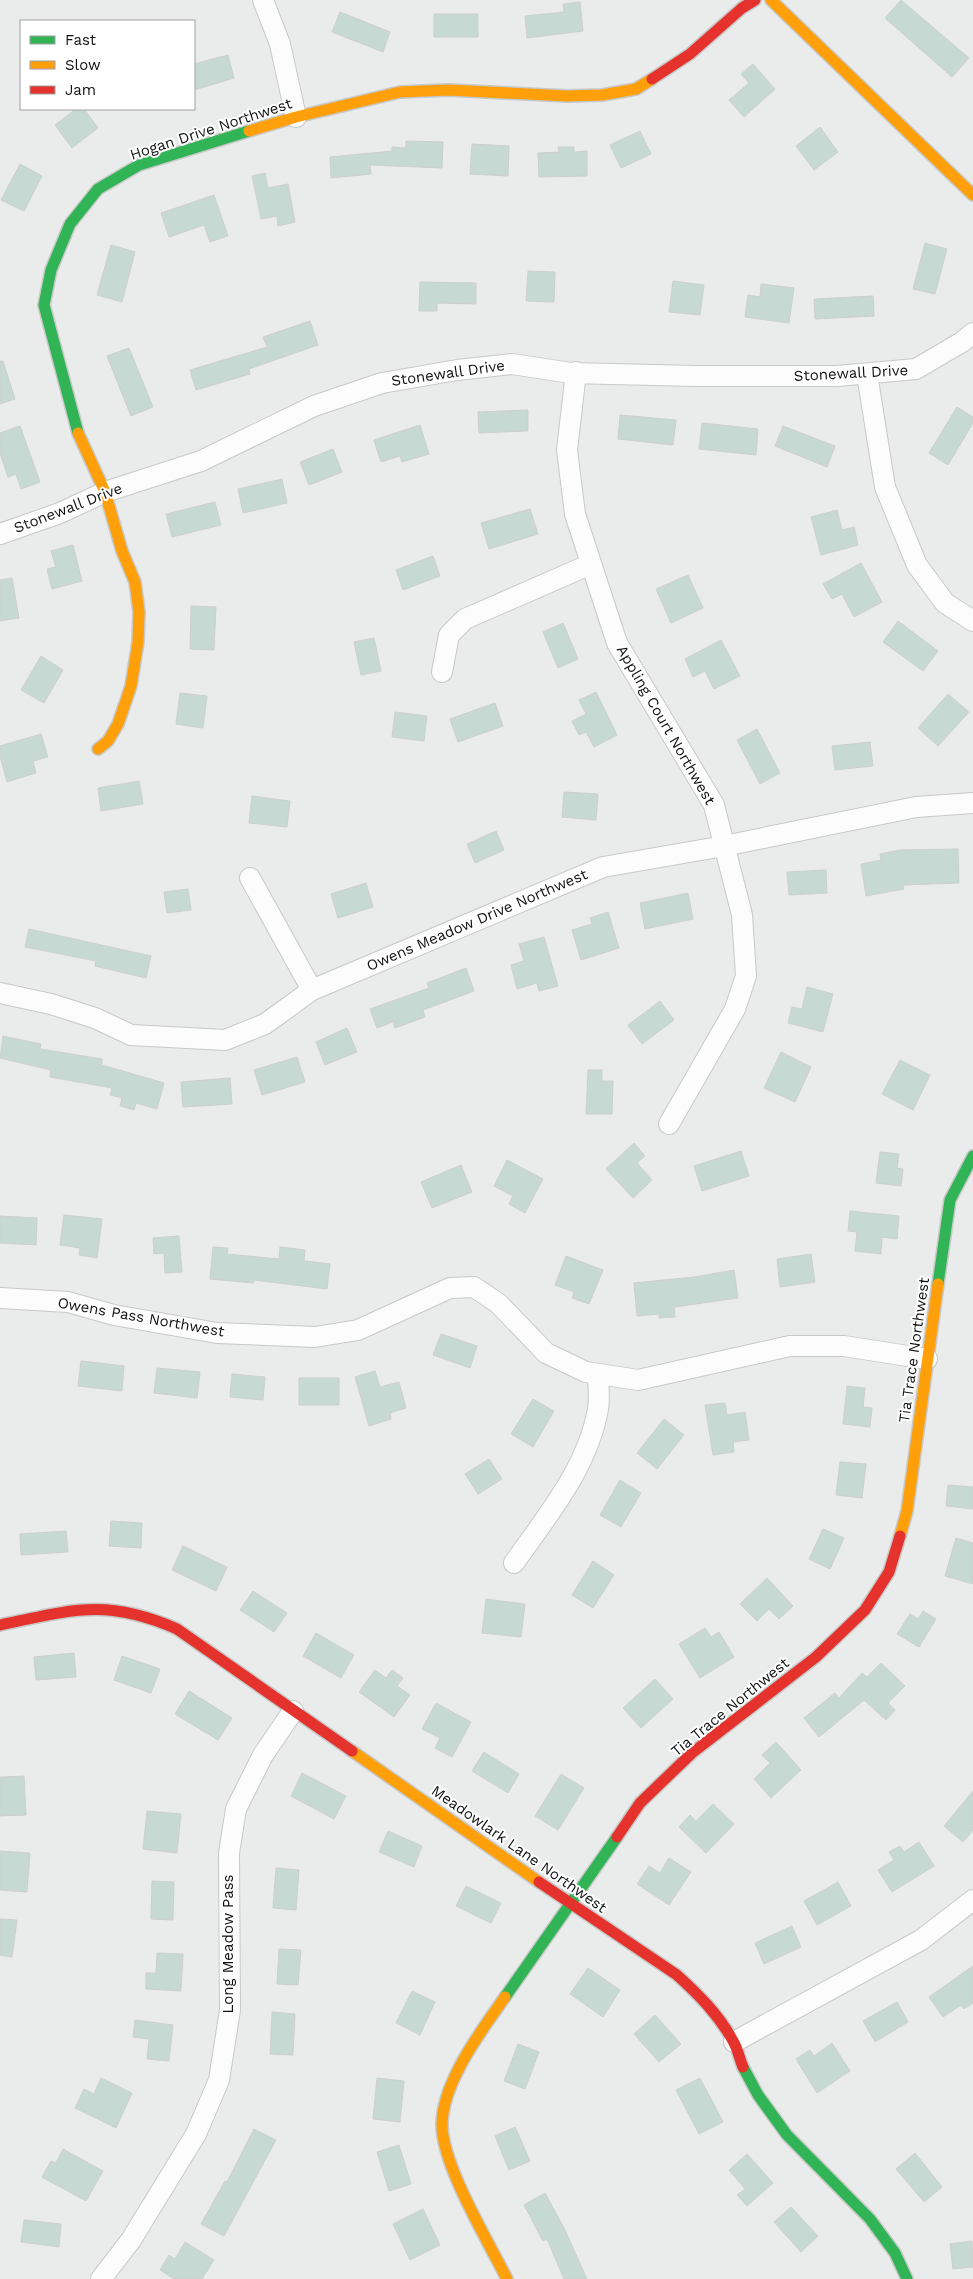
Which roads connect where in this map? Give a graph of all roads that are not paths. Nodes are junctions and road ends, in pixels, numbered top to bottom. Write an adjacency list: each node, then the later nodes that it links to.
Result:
1 (263, 0): 4 (street)
2 (755, 0): 4 (street, Hogan Drive Northwest)
3 (771, 0): 5 (street)
4 (296, 117): 9 (street, Hogan Drive Northwest)
5 (973, 195)
6 (973, 333): 8 (street, Stonewall Drive)
7 (576, 372): 8 (street, Stonewall Drive); 9 (street, Stonewall Drive); 11 (street, Appling Court Northwest)
8 (867, 374): 12 (street)
9 (105, 492): 10 (street, Stonewall Drive); 14 (street, Hogan Drive Northwest)
10 (0, 534)
11 (591, 564): 13 (street); 16 (street, Appling Court Northwest)
12 (973, 621)
13 (442, 672)
14 (98, 749)
15 (973, 803): 16 (street, Owens Meadow Drive Northwest)
16 (724, 846): 18 (street, Owens Meadow Drive Northwest); 20 (street, Appling Court Northwest)
17 (250, 878): 18 (street)
18 (312, 990): 19 (street, Owens Meadow Drive Northwest)
19 (0, 994)
20 (669, 1124)
21 (973, 1156): 23 (street, Tia Trace Northwest)
22 (0, 1298): 24 (street, Owens Pass Northwest)
23 (927, 1359): 24 (street, Owens Pass Northwest); 29 (street, Tia Trace Northwest)
24 (598, 1374): 25 (street)
25 (514, 1563)
26 (0, 1625): 27 (street, Meadowlark Lane Northwest)
27 (293, 1711): 29 (street, Meadowlark Lane Northwest); 31 (street, Long Meadow Pass)
28 (973, 1900): 30 (street)
29 (569, 1903): 30 (street, Meadowlark Lane Northwest); 32 (street, Tia Trace Northwest)
30 (734, 2042): 33 (street, Meadowlark Lane Northwest)
31 (101, 2279)
32 (507, 2279)
33 (907, 2279)

